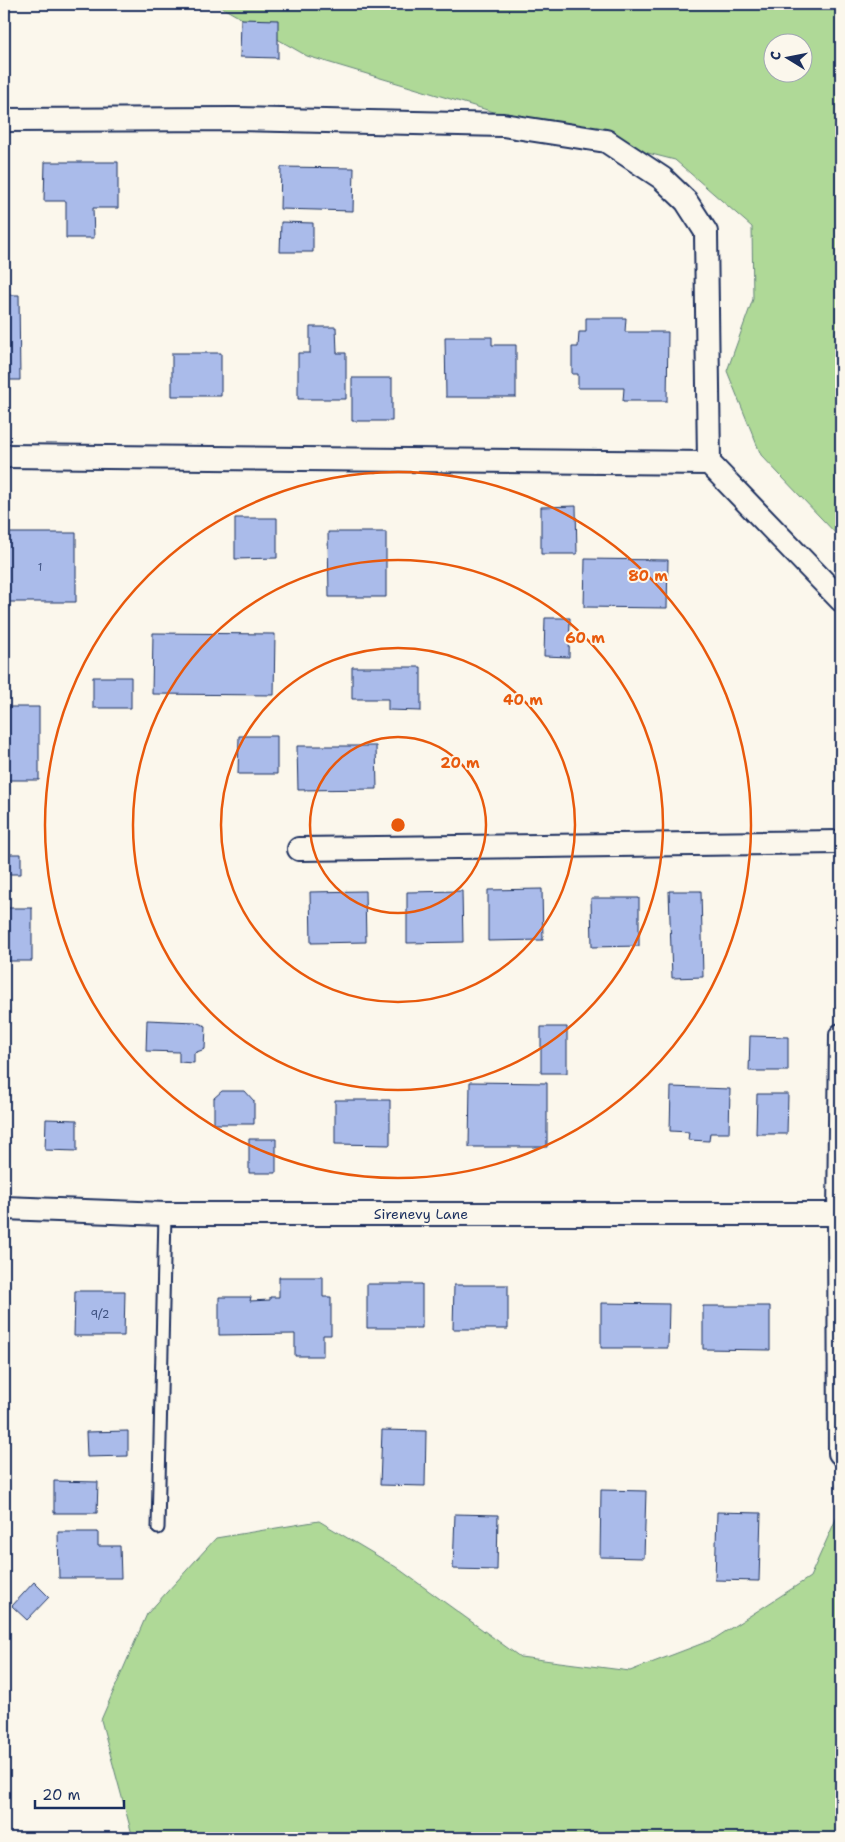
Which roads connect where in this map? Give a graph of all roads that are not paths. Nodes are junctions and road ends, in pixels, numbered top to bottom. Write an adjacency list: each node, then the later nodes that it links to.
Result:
1 (4, 120): 3 (street)
2 (4, 456): 3 (street)
3 (709, 464): 4 (street)
4 (841, 600)
5 (841, 842): 6 (street)
6 (298, 849)
7 (841, 1035): 10 (street)
8 (4, 1208): 9 (street, Sirenevy Lane)
9 (165, 1214): 10 (street, Sirenevy Lane); 12 (lane)
10 (839, 1214): 11 (street)
11 (840, 1453)
12 (158, 1528)

